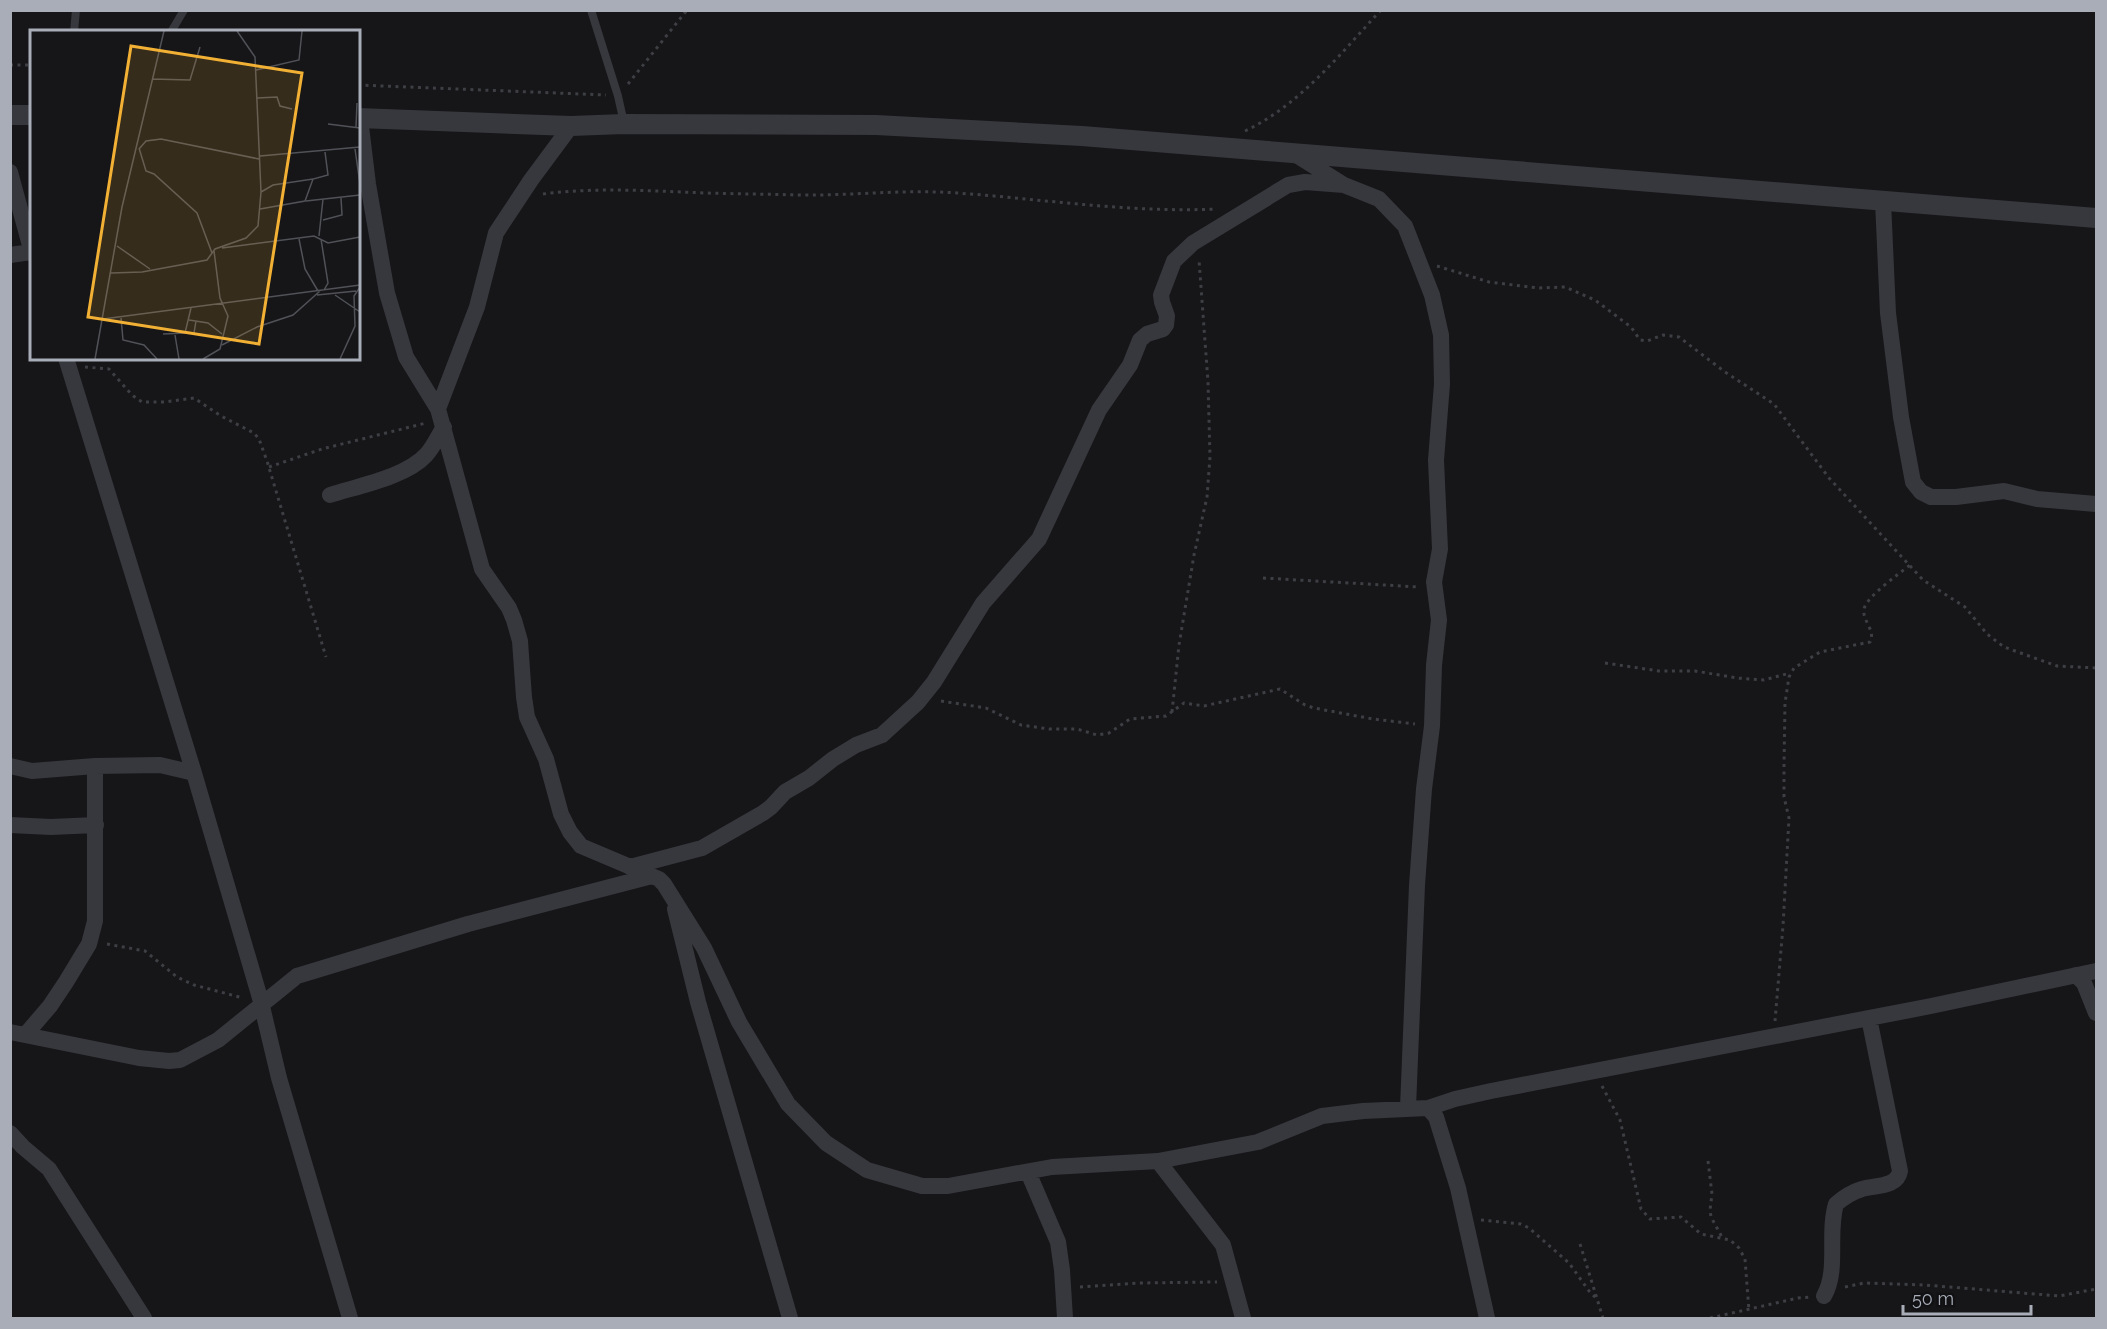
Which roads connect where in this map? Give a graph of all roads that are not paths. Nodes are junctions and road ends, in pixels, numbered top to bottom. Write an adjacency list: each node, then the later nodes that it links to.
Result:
1 (76, 10): 4 (lane)
2 (184, 10): 5 (lane)
3 (591, 10): 9 (lane)
4 (74, 30)
5 (172, 30)
6 (10, 115): 7 (street)
7 (30, 115)
8 (360, 118): 11 (street)
9 (624, 124): 11 (street); 12 (street)
10 (360, 125): 21 (street)
11 (571, 126): 21 (street)
12 (1292, 153): 14 (street); 15 (street)
13 (10, 172): 17 (street)
14 (1344, 185): 29 (street); 38 (street)
15 (1883, 201): 16 (street); 23 (street)
16 (2097, 218)
17 (30, 248)
18 (30, 252): 19 (street)
19 (10, 255)
20 (73, 362): 26 (street)
21 (441, 418): 22 (street); 29 (street)
22 (330, 495)
23 (2097, 504)
24 (10, 766): 25 (street)
25 (95, 766): 26 (street); 28 (street)
26 (194, 773): 34 (street)
27 (10, 825): 28 (street)
28 (96, 825): 37 (street)
29 (630, 867): 30 (street)
30 (652, 876): 31 (street); 34 (street)
31 (670, 893): 42 (street); 46 (street)
32 (2097, 971): 33 (street)
33 (2076, 975): 35 (street); 36 (street)
34 (260, 1001): 37 (street); 45 (street)
35 (2097, 1013)
36 (1869, 1018): 39 (street); 43 (street)
37 (18, 1033)
38 (1408, 1108): 39 (street); 41 (street)
39 (1428, 1108): 49 (street)
40 (10, 1133): 44 (street)
41 (1158, 1161): 42 (street); 48 (street)
42 (1028, 1172): 47 (street)
43 (1824, 1296)
44 (144, 1318)
45 (350, 1318)
46 (790, 1318)
47 (1065, 1318)
48 (1243, 1318)
49 (1487, 1318)

